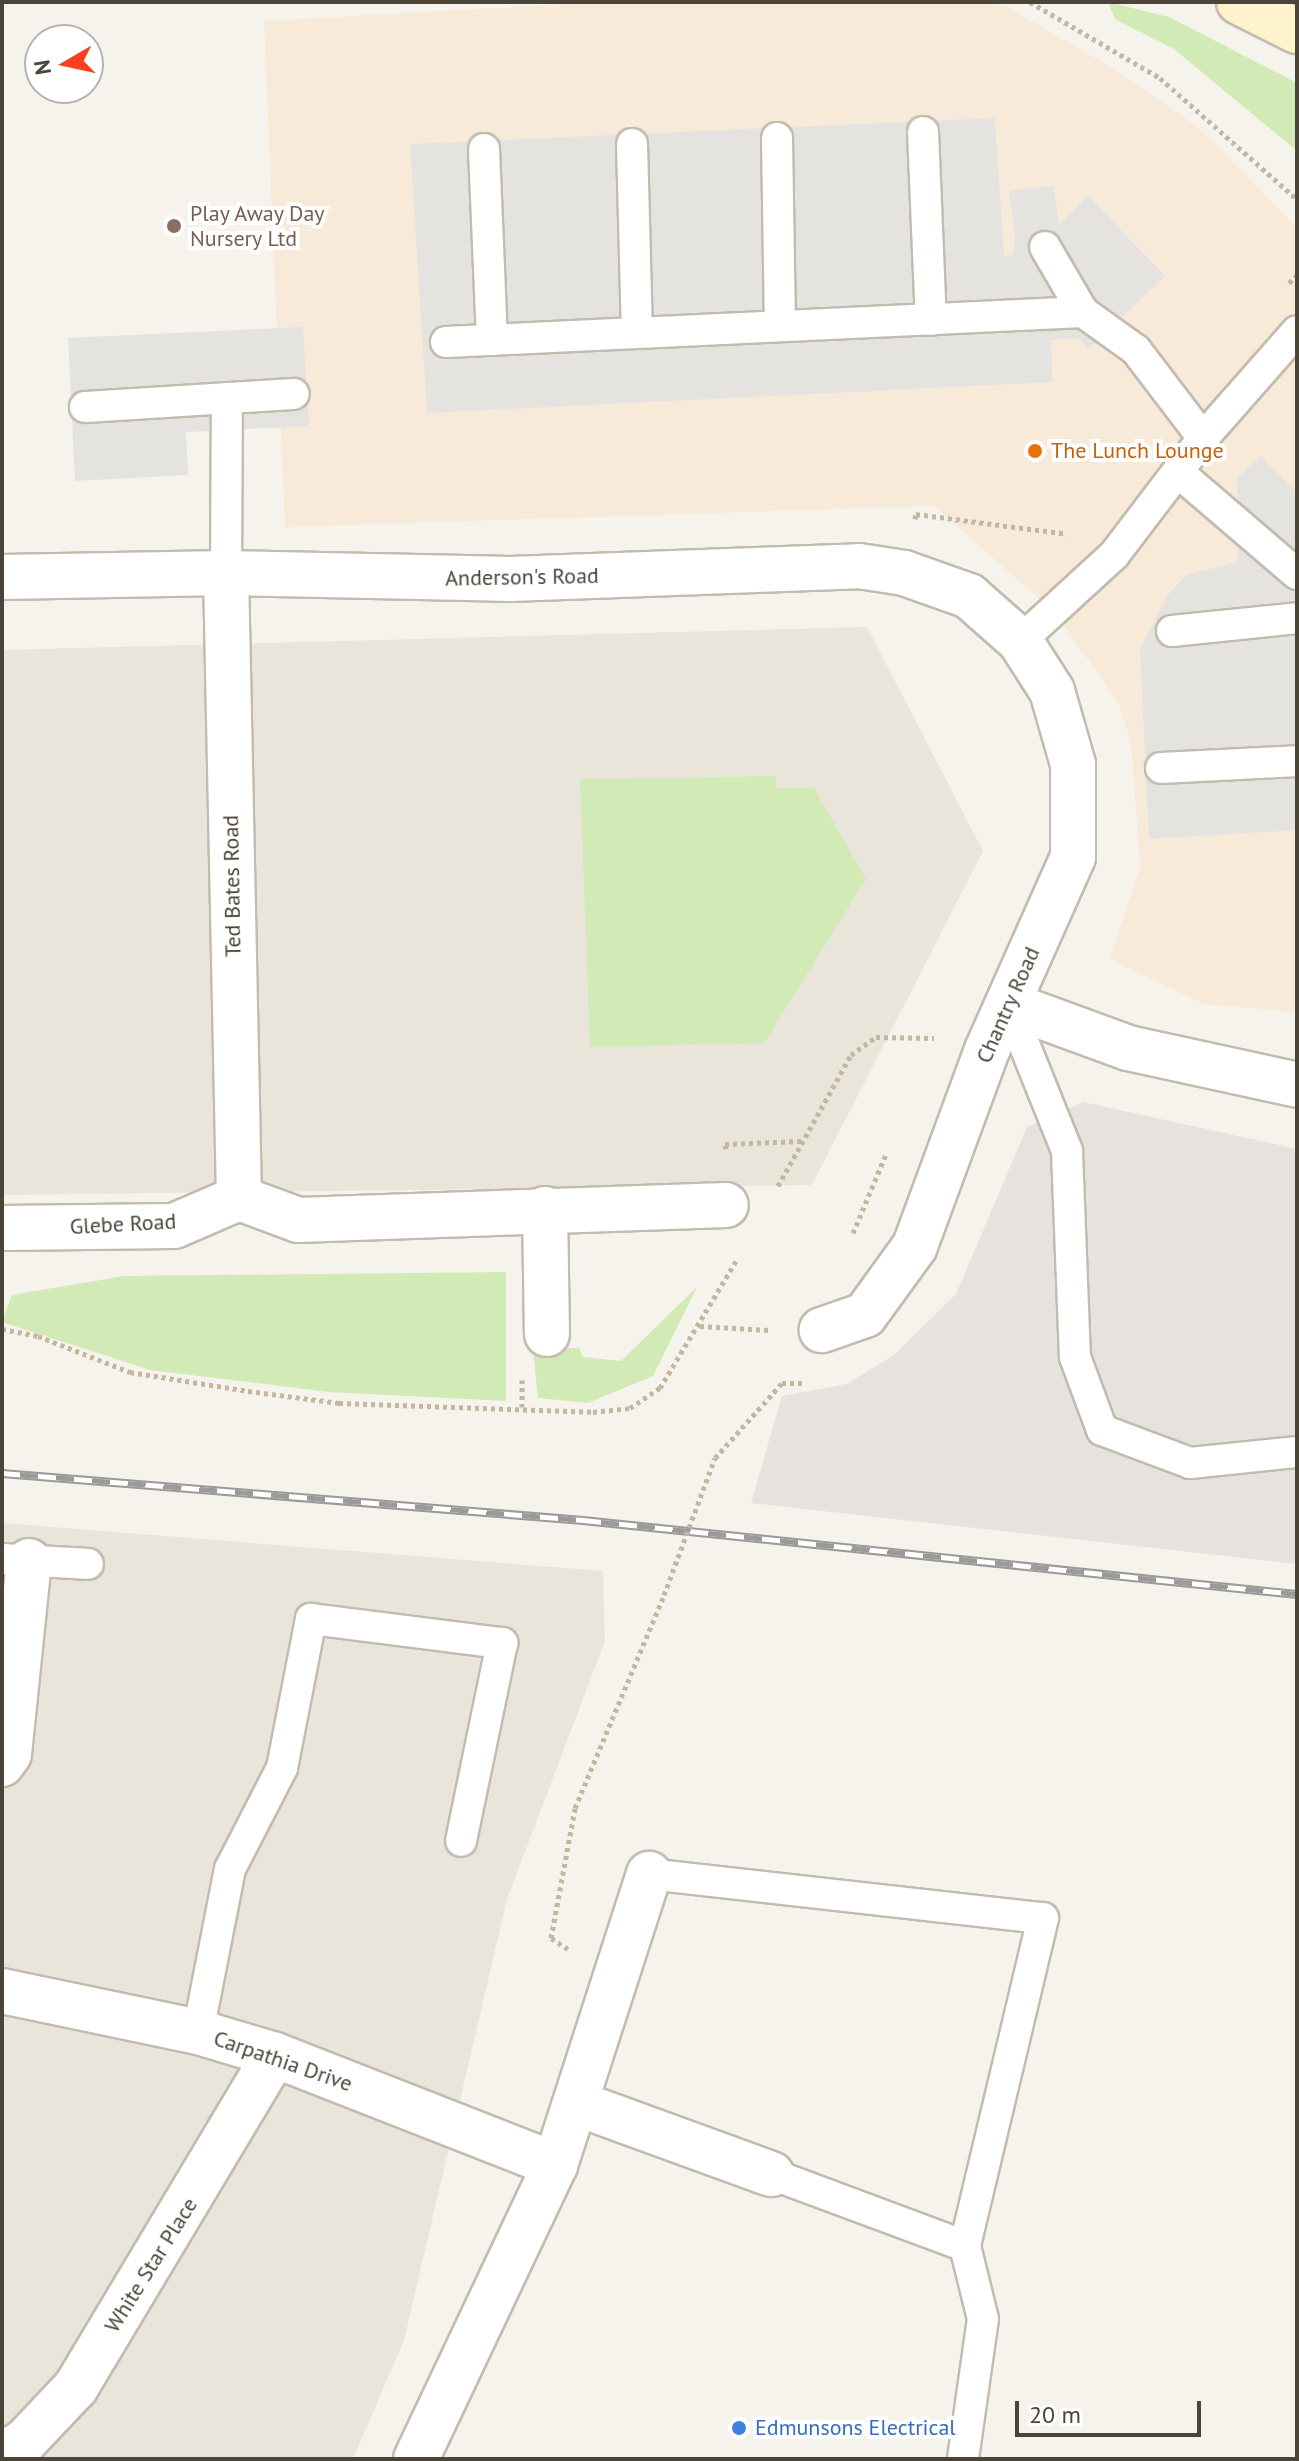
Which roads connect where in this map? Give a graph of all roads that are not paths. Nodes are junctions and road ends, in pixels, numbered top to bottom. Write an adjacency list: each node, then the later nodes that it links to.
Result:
1 (1239, 2): 2 (main road)
2 (1297, 31)
3 (923, 132): 9 (lane)
4 (777, 138): 10 (lane)
5 (632, 144): 12 (lane)
6 (484, 149): 13 (lane)
7 (1045, 247): 8 (lane)
8 (1083, 312): 9 (lane); 18 (lane)
9 (931, 320): 10 (lane)
10 (780, 326): 12 (lane)
11 (1297, 331): 18 (lane)
12 (637, 333): 13 (lane)
13 (492, 340): 14 (lane)
14 (446, 342)
15 (294, 394): 16 (lane)
16 (227, 398): 17 (lane); 20 (lane)
17 (85, 407)
18 (1203, 438): 19 (lane)
19 (1179, 473): 21 (lane); 25 (lane)
20 (226, 573): 22 (street, Anderson's Road); 25 (street, Anderson's Road); 30 (street, Ted Bates Road)
21 (1297, 574)
22 (2, 577)
23 (1297, 618): 24 (lane)
24 (1172, 631)
25 (1020, 641): 28 (street, Chantry Road)
26 (1297, 761): 27 (lane)
27 (1161, 768)
28 (1008, 1004): 29 (street); 34 (street, Chantry Road); 36 (lane)
29 (1297, 1085)
30 (239, 1198): 32 (street); 33 (street, Glebe Road)
31 (726, 1205): 32 (street)
32 (545, 1209): 35 (street)
33 (2, 1228)
34 (822, 1330)
35 (547, 1334)
36 (1297, 1452)
37 (16, 1560): 38 (lane); 39 (street)
38 (88, 1564)
39 (2, 1764)
40 (461, 1841): 43 (lane)
41 (649, 1874): 45 (street); 48 (lane)
42 (2, 1991): 43 (street, Carpathia Drive)
43 (198, 2032): 44 (street, Carpathia Drive)
44 (275, 2055): 46 (street, Carpathia Drive); 49 (street, White Star Place)
45 (576, 2103): 46 (street); 47 (street)
46 (555, 2165): 50 (street)
47 (771, 2174): 48 (lane)
48 (965, 2246): 51 (lane)
49 (2, 2456)
50 (416, 2459)
51 (963, 2459)

